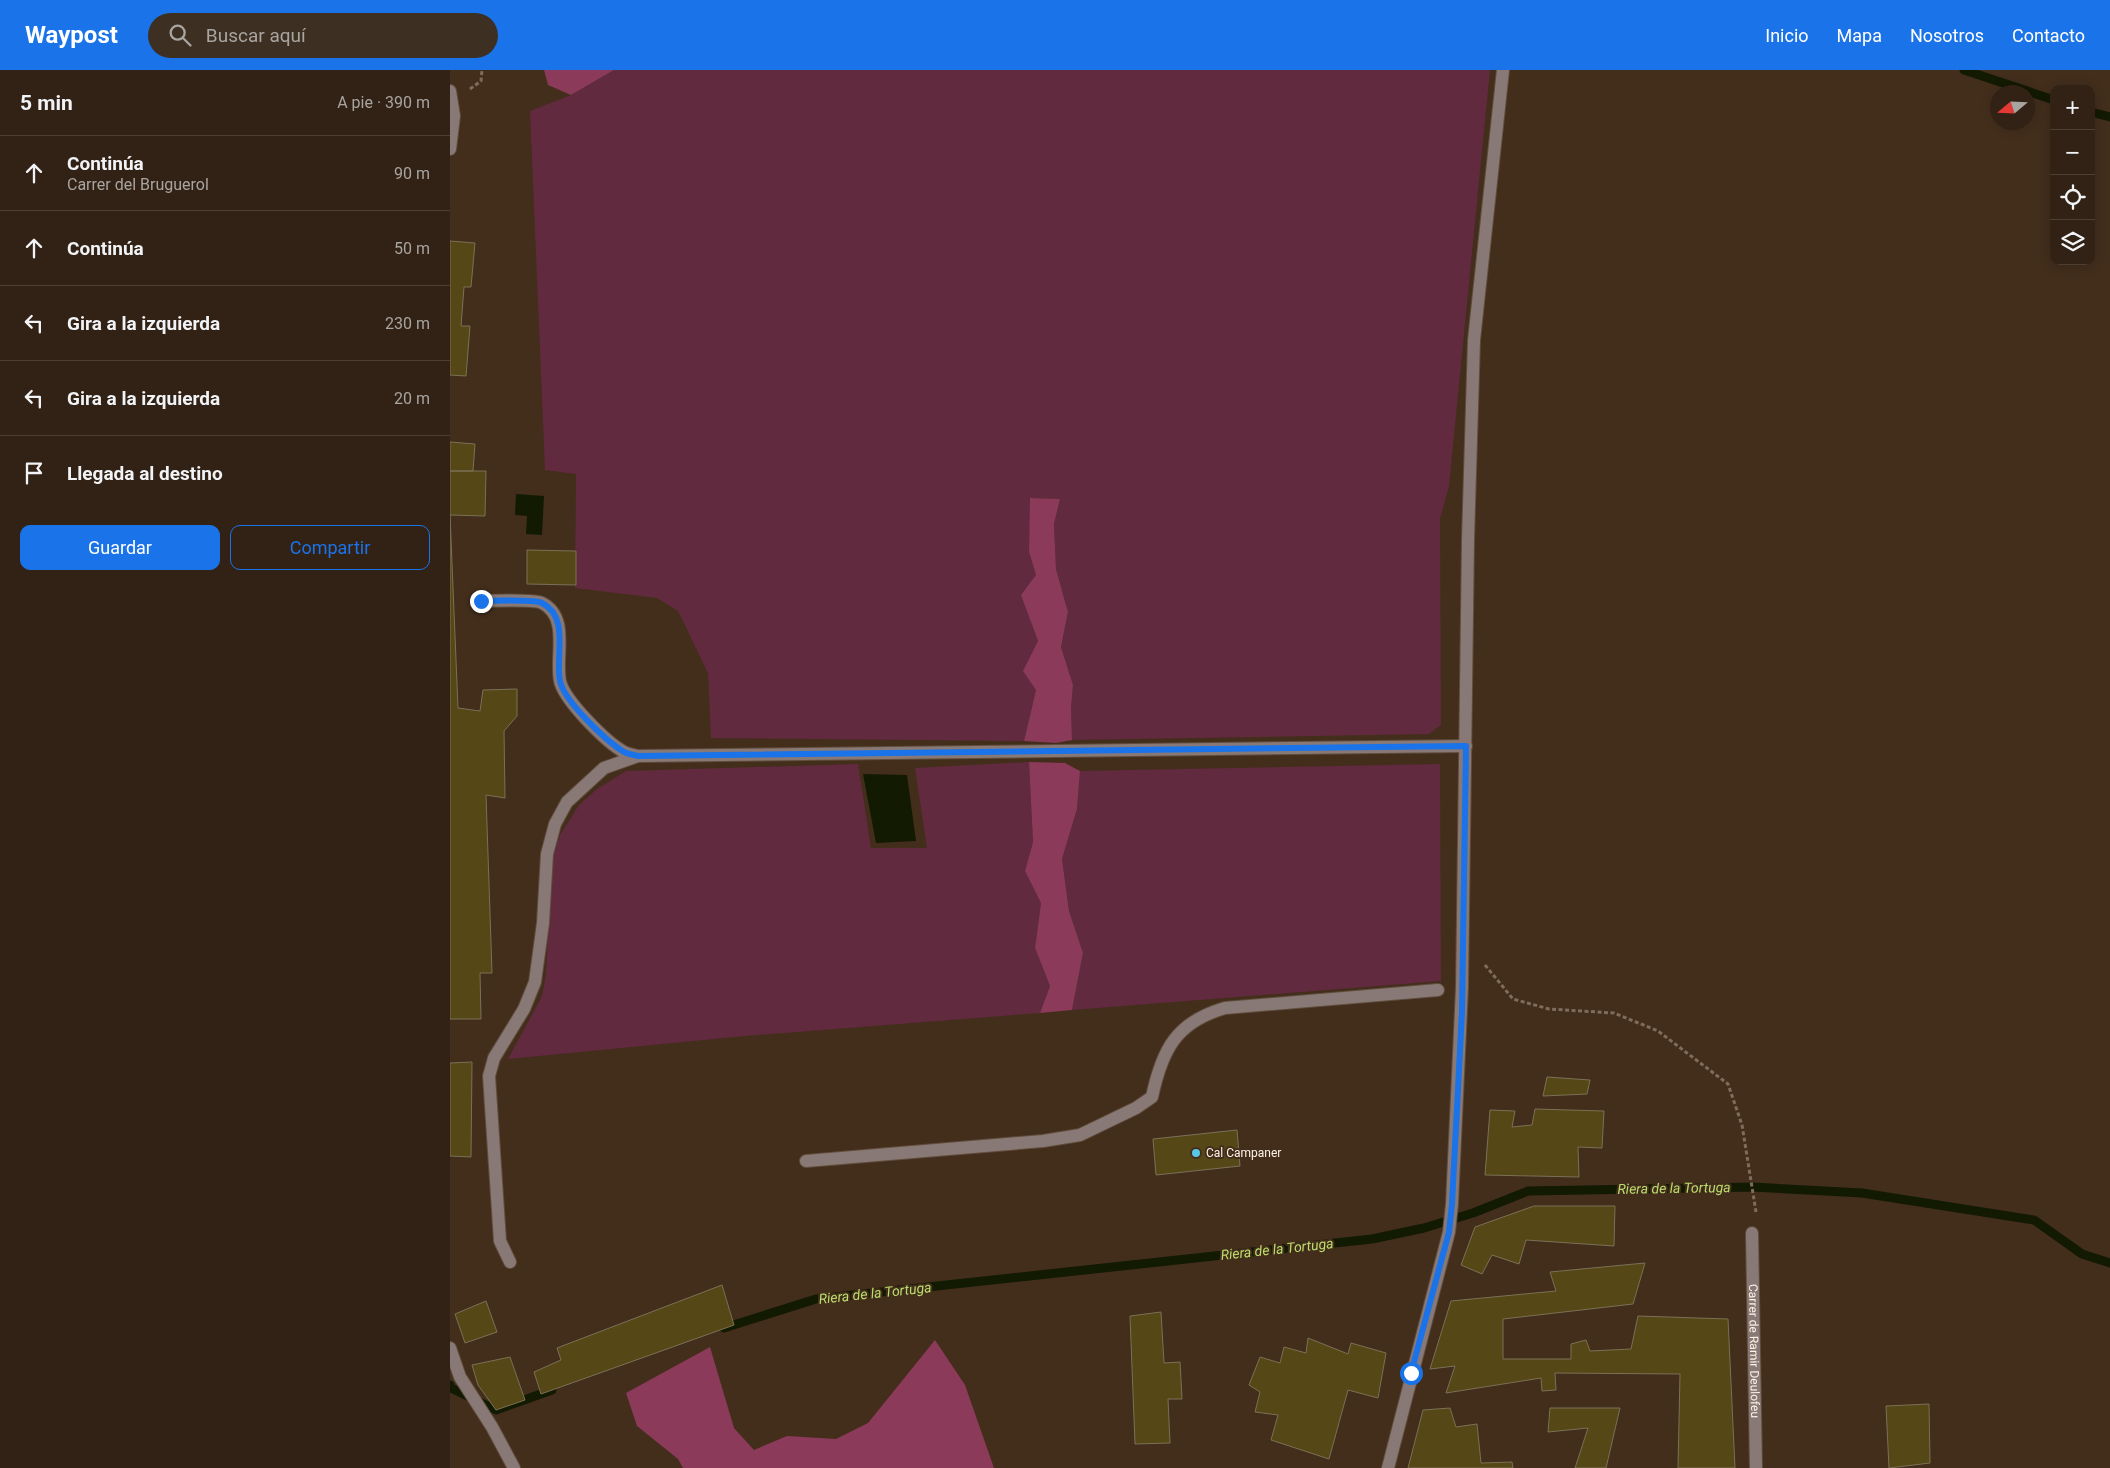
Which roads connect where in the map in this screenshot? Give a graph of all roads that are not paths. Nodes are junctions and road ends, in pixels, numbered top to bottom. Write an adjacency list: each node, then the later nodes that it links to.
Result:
1 (1504, 70): 5 (street)
2 (450, 91): 3 (street)
3 (450, 149)
4 (481, 601): 6 (street)
5 (1466, 746): 6 (street); 13 (street)
6 (638, 756): 10 (street)
7 (1438, 990): 8 (street)
8 (806, 1161)
9 (1752, 1233): 14 (street, Carrer de Ramir Deulofeu)
10 (510, 1262)
11 (450, 1348): 12 (street)
12 (514, 1468)
13 (1388, 1468)
14 (1756, 1468)

